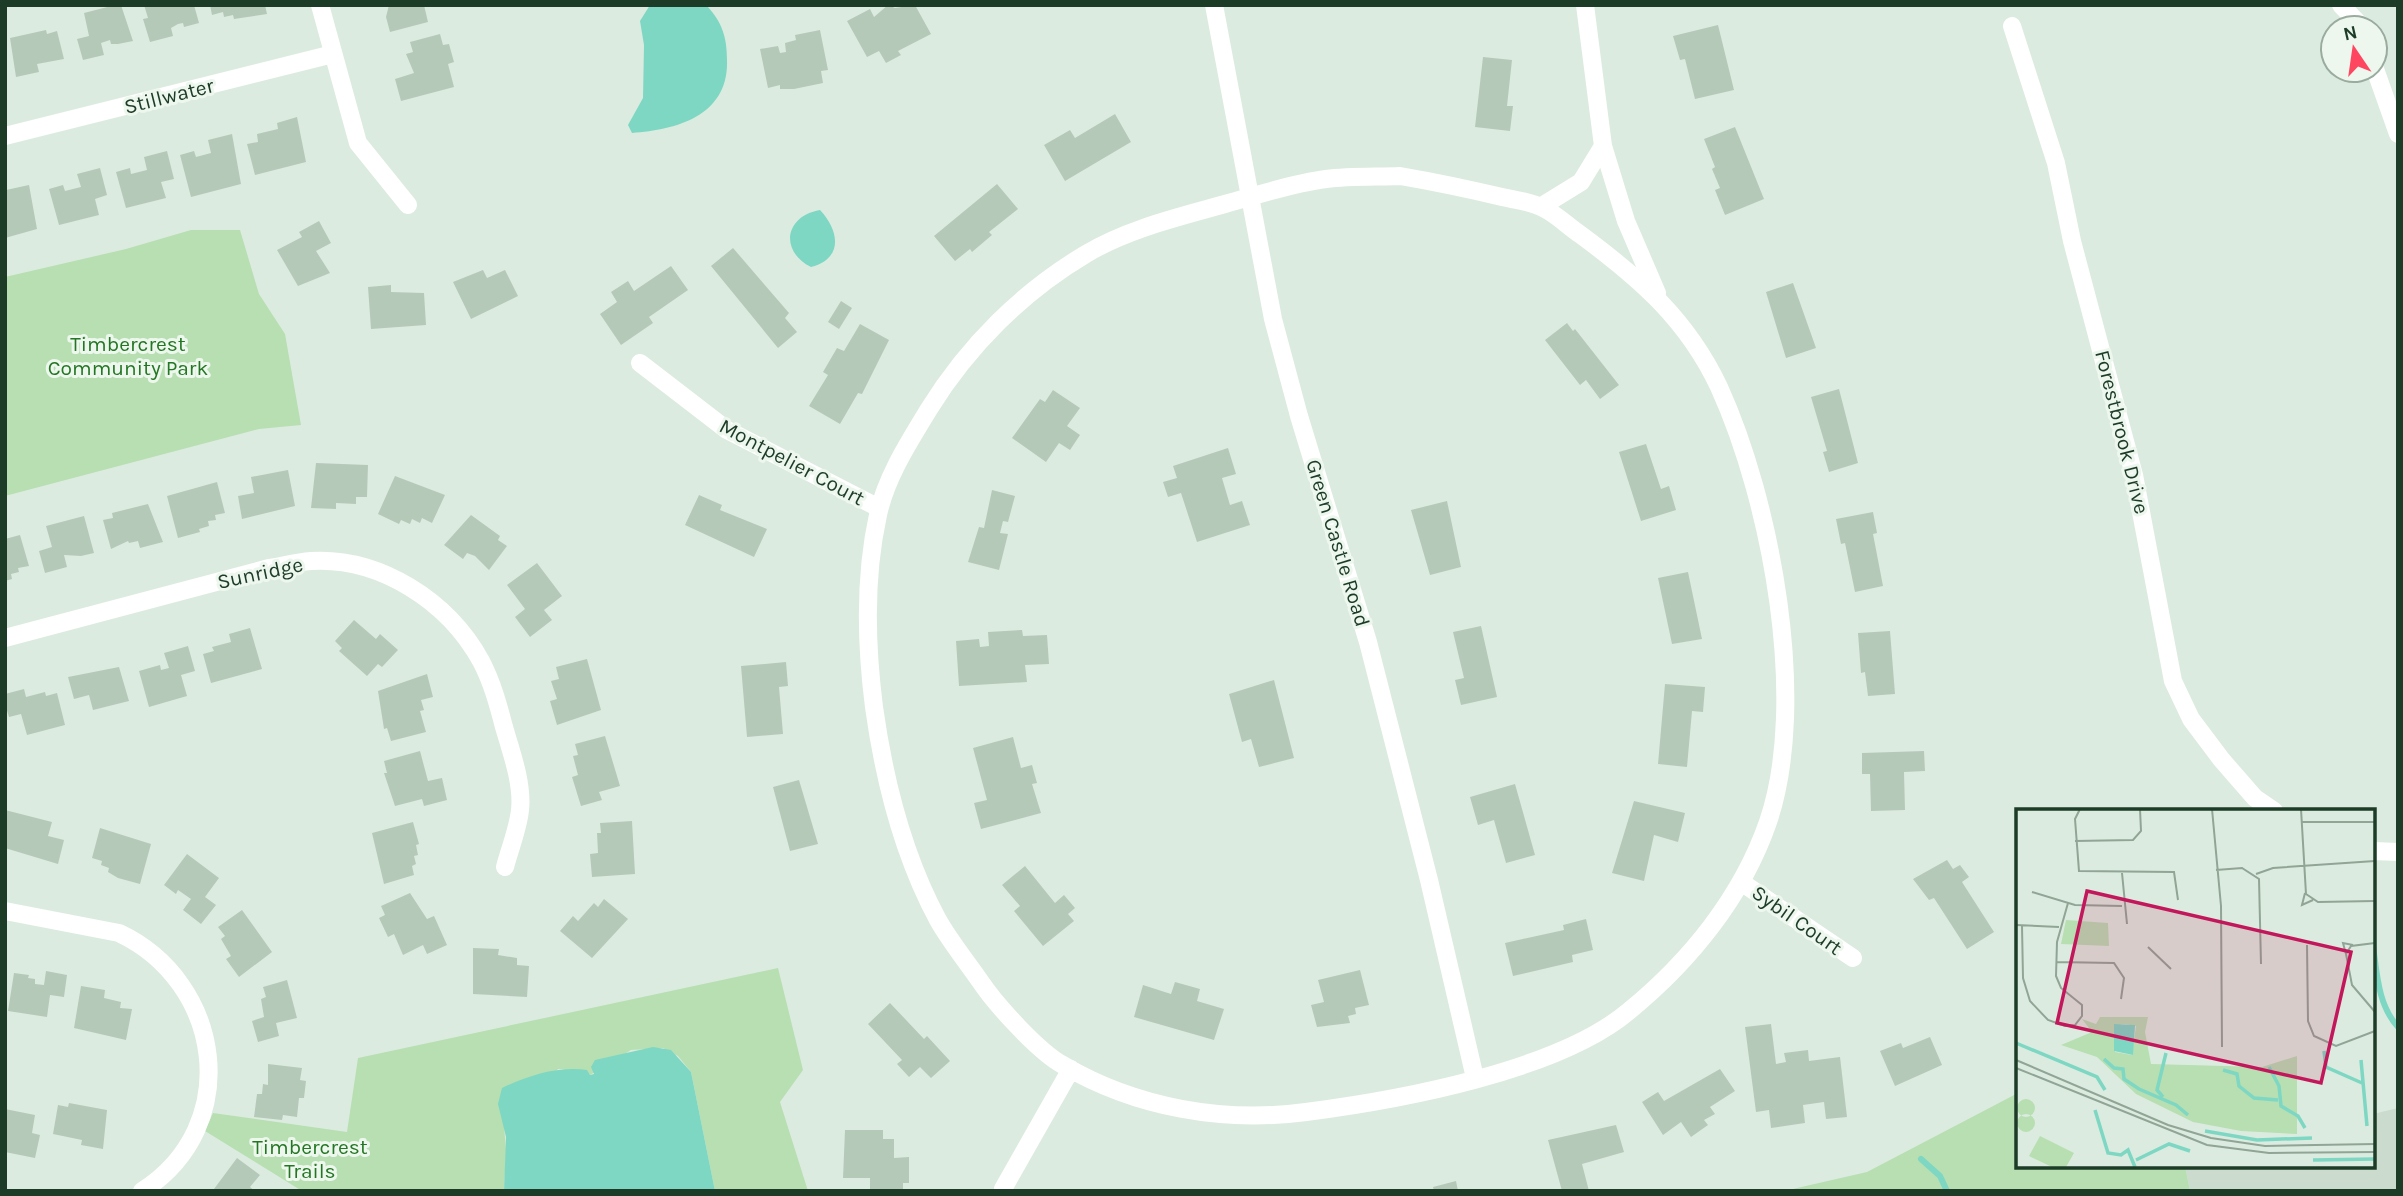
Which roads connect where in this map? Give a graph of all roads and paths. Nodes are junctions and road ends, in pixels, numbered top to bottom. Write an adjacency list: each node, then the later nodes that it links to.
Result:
1 (320, 5): 5 (street)
2 (1214, 5): 10 (street, Green Castle Road)
3 (1586, 5): 9 (street)
4 (2012, 26): 17 (street, Forestbrook Drive)
5 (333, 54): 8 (street, Stillwater); 11 (street)
6 (2380, 84): 7 (street)
7 (2398, 134)
8 (5, 136)
9 (1603, 146): 12 (street); 13 (street)
10 (1250, 197): 12 (street); 15 (street); 25 (street, Green Castle Road)
11 (408, 205)
12 (1542, 206): 13 (street)
13 (1658, 296): 21 (street)
14 (640, 363): 15 (street, Montpelier Court)
15 (879, 508): 24 (street)
16 (5, 638): 20 (street, Sunridge)
17 (2271, 809)
18 (2375, 851): 19 (street)
19 (2398, 852)
20 (505, 867)
21 (1741, 882): 23 (street, Sybil Court); 25 (street)
22 (5, 911): 27 (street)
23 (1853, 958)
24 (1071, 1069): 25 (street); 26 (street)
25 (1475, 1078)
26 (1003, 1189)
27 (142, 1191)

